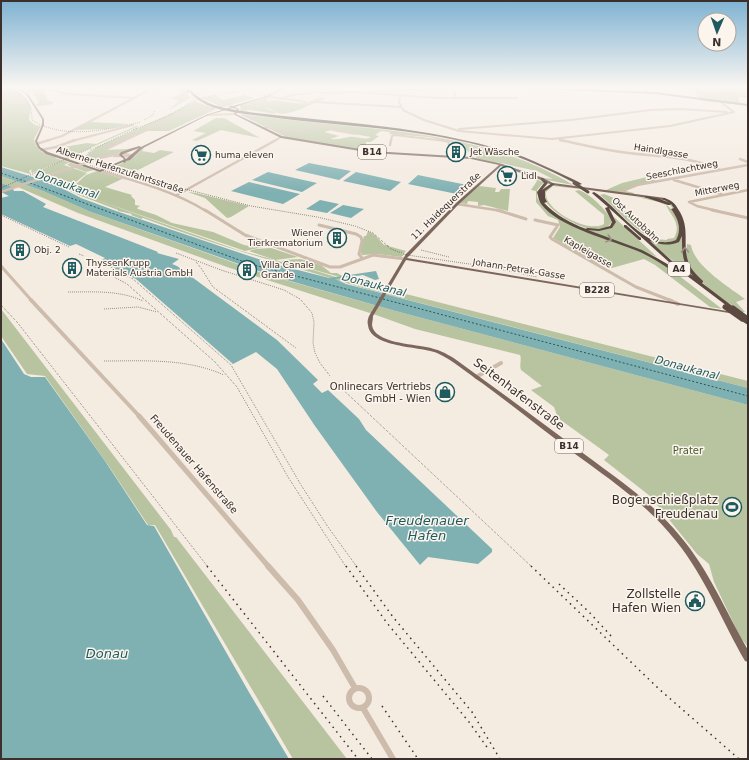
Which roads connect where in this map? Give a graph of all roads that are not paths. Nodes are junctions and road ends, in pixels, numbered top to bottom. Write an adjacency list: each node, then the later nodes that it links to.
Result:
1 (43, 122): 17 (main road)
2 (87, 122): 17 (street)
3 (164, 122): 19 (street)
4 (190, 122): 21 (main road)
5 (191, 122): 22 (main road)
6 (251, 122): 12 (main road, B14)
7 (329, 122): 24 (highway, A4, bridge)
8 (432, 122): 13 (street)
9 (543, 122): 13 (street)
10 (686, 122): 16 (street)
11 (133, 125): 20 (street)
12 (262, 128): 14 (street); 15 (main road, B14)
13 (457, 130): 16 (street)
14 (356, 134)
15 (281, 137): 23 (main road, B14); 42 (street)
16 (552, 139): 32 (street, Haindlgasse)
17 (36, 144): 20 (main road, Alberner Hafenzufahrtsstraße)
18 (390, 145): 23 (street)
19 (106, 149)
20 (41, 150): 33 (main road, Alberner Hafenzufahrtsstraße)
21 (122, 155): 22 (street); 26 (main road); 39 (street, bridge)
22 (133, 156): 26 (main road)
23 (449, 156): 28 (main road, B14)
24 (521, 157): 47 (highway, Ost Autobahn / A4, bridge); 52 (highway, Ost Autobahn / A4, bridge)
25 (740, 159): 27 (street)
26 (124, 162): 33 (main road)
27 (748, 162)
28 (501, 165): 30 (main road, 11. Haidequerstraße / B14); 31 (main road)
29 (748, 165): 32 (street, Seeschlachtweg)
30 (497, 169): 31 (main road); 45 (main road, 11. Haidequerstraße / B14)
31 (513, 170): 34 (main road)
32 (720, 170): 35 (street, Seeschlachtweg)
33 (100, 171): 42 (street, Alberner Hafenzufahrtsstraße)
34 (542, 179): 36 (main road); 37 (highway)
35 (672, 180): 40 (street, Seeschlachtweg); 41 (street)
36 (553, 183): 37 (highway); 43 (main road); 47 (highway)
37 (542, 187): 56 (highway, one-way to 56)
38 (748, 190): 41 (street, Mitterweg)
39 (1, 192)
40 (620, 192)
41 (723, 194): 48 (street, Mitterweg)
42 (177, 195): 53 (street, Alberner Hafenzufahrtsstraße)
43 (646, 197): 44 (main road); 46 (highway)
44 (664, 198): 46 (highway); 57 (highway, one-way to 44)
45 (457, 204): 49 (street); 54 (main road, 11. Haidequerstraße / B14)
46 (668, 204): 52 (highway)
47 (607, 208): 56 (highway, Ost Autobahn / A4)
48 (748, 218)
49 (526, 219)
50 (535, 220): 58 (street, Kapleigasse)
51 (319, 225): 53 (street)
52 (638, 233): 57 (highway, Ost Autobahn / A4)
53 (362, 258): 54 (street)
54 (405, 259): 58 (main road, Johann-Petrak-Gasse / B228); 63 (main road, Seitenhafenstraße / B14)
55 (1, 266): 65 (street, Freudenauer Hafenstraße)
56 (679, 273): 61 (highway, Ost Autobahn / A4, bridge)
57 (724, 302): 60 (highway, Ost Autobahn / A4, bridge)
58 (678, 304): 59 (main road, Johann-Petrak-Gasse)
59 (748, 315)
60 (748, 319)
61 (748, 324)
62 (501, 363): 63 (street)
63 (476, 377): 64 (main road, Seitenhafenstraße / B14)
64 (748, 658)
65 (355, 688): 66 (street); 66 (street, Freudenauer Hafenstraße)
66 (363, 708): 67 (street)
67 (393, 759)

